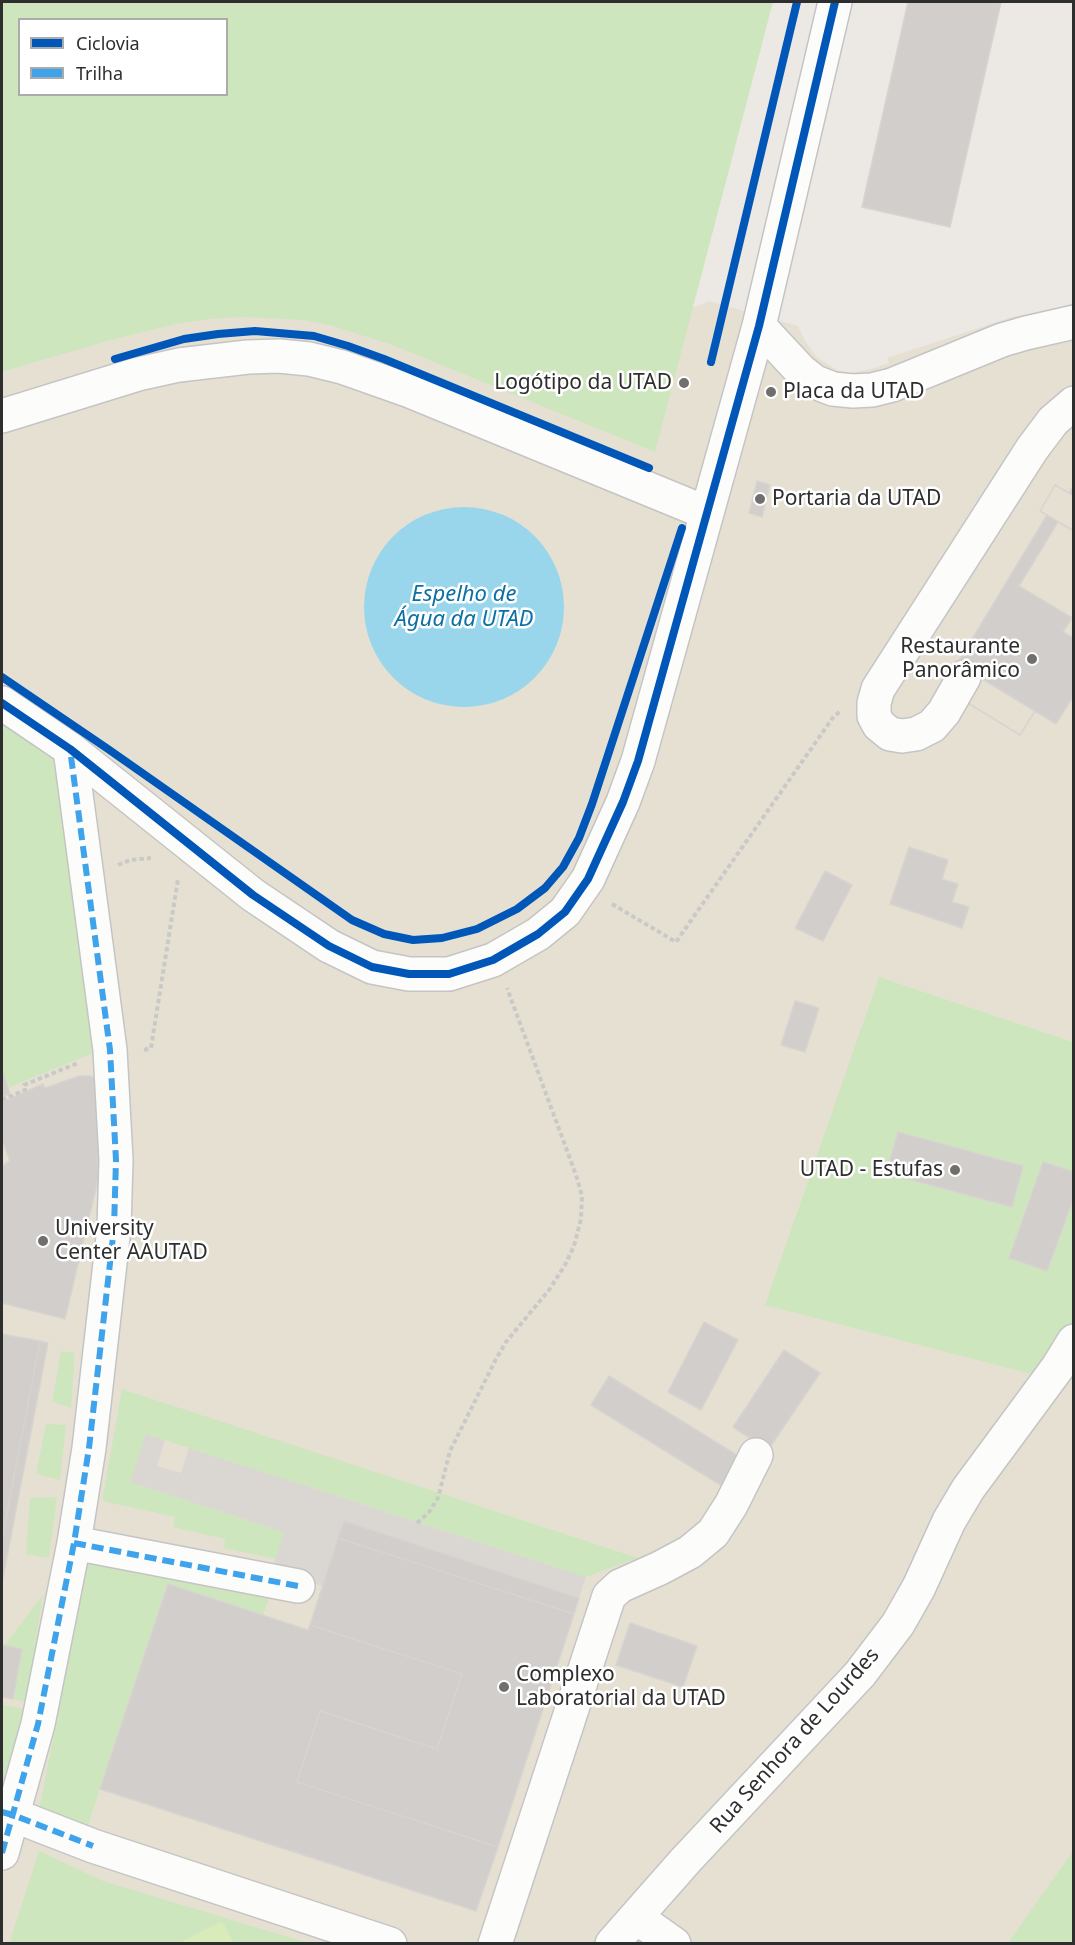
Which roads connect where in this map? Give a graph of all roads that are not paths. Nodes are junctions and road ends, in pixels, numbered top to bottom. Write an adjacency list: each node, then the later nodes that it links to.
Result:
1 (835, 2): 3 (street)
2 (1074, 322): 3 (street)
3 (759, 326): 6 (street)
4 (1074, 403): 7 (street)
5 (2, 416): 6 (street)
6 (707, 513): 9 (street)
7 (964, 677)
8 (2, 703): 9 (street)
9 (70, 749): 12 (street)
10 (1074, 1341): 16 (street, Rua Senhora de Lourdes)
11 (756, 1455): 18 (street)
12 (74, 1543): 13 (street); 14 (street)
13 (297, 1586)
14 (7, 1814): 15 (street); 17 (street)
15 (2, 1853)
16 (636, 1917): 19 (street, Rua Senhora de Lourdes); 20 (street)
17 (390, 1944)
18 (495, 1944)
19 (612, 1944)
20 (674, 1944)

